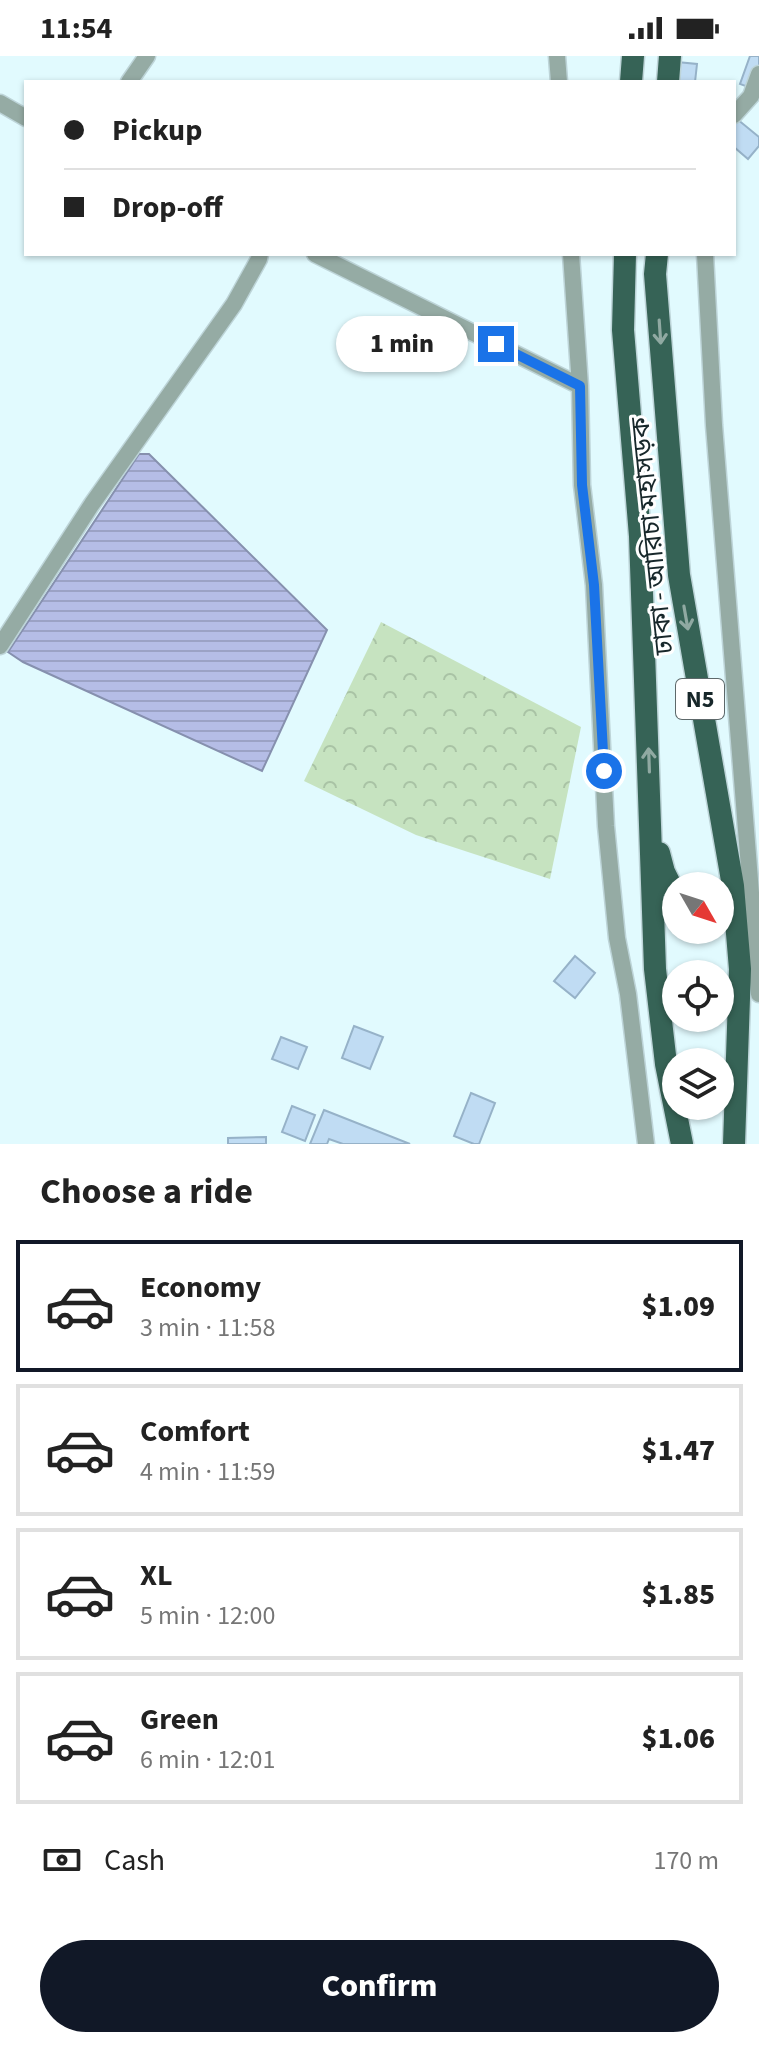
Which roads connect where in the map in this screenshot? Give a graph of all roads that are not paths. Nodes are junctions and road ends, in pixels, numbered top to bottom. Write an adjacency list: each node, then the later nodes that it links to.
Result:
1 (147, 56): 6 (street)
2 (557, 56): 7 (street)
3 (633, 56): 8 (highway)
4 (670, 56): 9 (highway)
5 (759, 74): 10 (street)
6 (130, 80)
7 (559, 80)
8 (631, 80)
9 (668, 80)
10 (755, 97): 12 (street)
11 (0, 103): 13 (street)
12 (736, 113)
13 (24, 117)
14 (260, 256): 21 (street)
15 (319, 256): 20 (street)
16 (571, 256): 20 (street)
17 (625, 256): 22 (highway, ঢাকা - আরিচা মহাসড়ক / N5, one-way to 17)
18 (657, 256): 23 (highway, ঢাকা - আরিচা মহাসড়ক / N5, one-way to 23)
19 (705, 256): 26 (street)
20 (580, 386): 31 (street)
21 (0, 646)
22 (651, 816): 24 (highway); 29 (highway, ঢাকা - আরিচা মহাসড়ক / N5)
23 (729, 865): 25 (highway); 30 (highway, ঢাকা - আরিচা মহাসড়ক / N5)
24 (664, 872)
25 (727, 872)
26 (759, 994)
27 (665, 1032): 29 (highway)
28 (730, 1032): 30 (highway)
29 (663, 1038): 32 (highway, ঢাকা - আরিচা মহাসড়ক / N5)
30 (735, 1069): 33 (highway, ঢাকা - আরিচা মহাসড়ক / N5)
31 (646, 1144)
32 (682, 1144)
33 (734, 1144)

